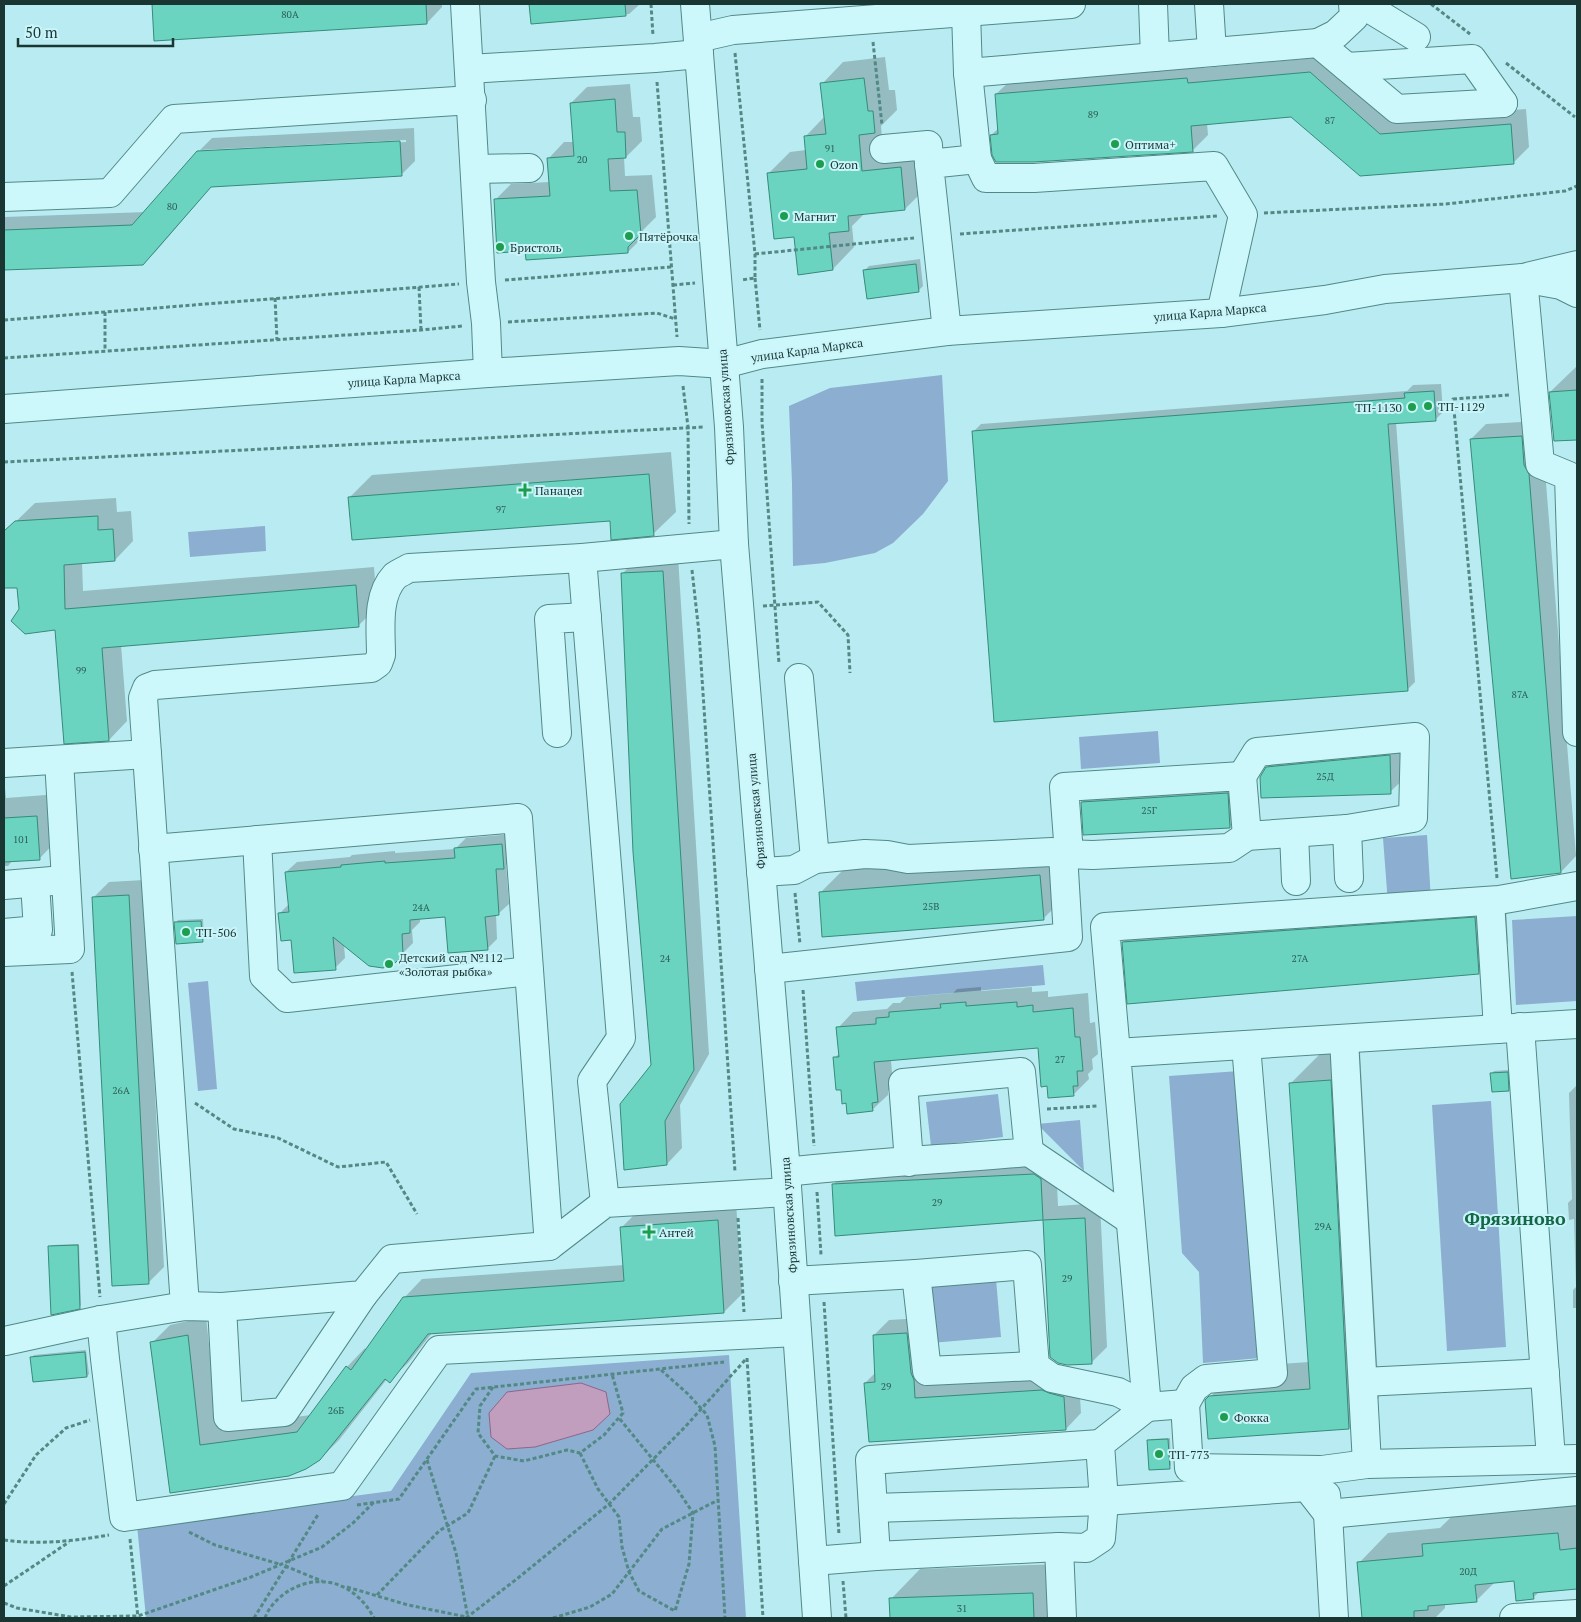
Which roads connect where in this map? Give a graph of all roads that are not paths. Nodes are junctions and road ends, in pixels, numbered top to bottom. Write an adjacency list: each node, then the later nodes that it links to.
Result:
1 (465, 4): 16 (street)
2 (695, 4): 12 (street, Фрязиновская улица)
3 (1071, 4): 8 (street)
4 (1153, 4): 14 (street)
5 (1209, 4): 13 (street)
6 (1353, 4): 11 (street)
7 (1362, 4): 10 (street)
8 (966, 12): 9 (street); 17 (street)
9 (824, 13): 12 (street)
10 (1416, 37)
11 (1318, 43): 13 (street); 15 (street)
12 (698, 46): 16 (street); 30 (street, Фрязиновская улица)
13 (1212, 52): 14 (street)
14 (1156, 56): 17 (street)
15 (1347, 67): 15 (street)
16 (469, 69): 18 (street)
17 (968, 73): 20 (street)
18 (472, 100): 23 (street); 24 (street)
19 (884, 149): 21 (street)
20 (977, 159): 21 (street); 28 (street)
21 (929, 164): 29 (street)
22 (529, 168): 23 (street)
23 (476, 169): 31 (street)
24 (4, 197)
25 (1577, 265): 26 (street, улица Карла Маркса)
26 (1523, 278): 27 (street); 28 (street, улица Карла Маркса); 33 (street)
27 (1577, 293)
28 (1221, 313): 29 (street, улица Карла Маркса)
29 (947, 331): 30 (street, улица Карла Маркса)
30 (724, 364): 31 (street, улица Карла Маркса); 34 (street, Фрязиновская улица)
31 (488, 373): 32 (street, улица Карла Маркса)
32 (4, 409)
33 (1573, 477): 38 (street)
34 (734, 544): 35 (street); 51 (street, Фрязиновская улица)
35 (582, 558): 36 (street); 40 (street)
36 (587, 617): 39 (street); 71 (street)
37 (799, 678): 50 (street)
38 (1577, 732)
39 (557, 733)
40 (147, 754): 41 (street); 48 (street)
41 (59, 760): 42 (street); 53 (street)
42 (4, 763)
43 (1242, 776): 44 (street); 46 (street); 49 (street)
44 (1347, 829): 45 (street); 52 (street)
45 (1294, 833): 46 (street); 54 (street)
46 (1247, 836): 49 (street)
47 (257, 840): 48 (street); 62 (street); 62 (street)
48 (153, 850): 77 (street)
49 (1066, 854): 50 (street); 61 (street)
50 (815, 859): 51 (street)
51 (761, 872): 61 (street, Фрязиновская улица)
52 (1349, 878)
53 (66, 880): 55 (street); 60 (street)
54 (1296, 881)
55 (35, 883): 56 (street); 59 (street)
56 (4, 885)
57 (1577, 886): 58 (street)
58 (1495, 900): 64 (street); 67 (street)
59 (4, 933)
60 (4, 952)
61 (769, 969): 70 (street, Фрязиновская улица)
62 (529, 971): 73 (street)
63 (1577, 1024): 64 (street)
64 (1509, 1028): 65 (street); 83 (street)
65 (1344, 1039): 66 (street); 84 (street)
66 (1246, 1044): 67 (street); 85 (street)
67 (1116, 1053): 72 (street)
68 (1029, 1152): 69 (street); 69 (street); 72 (street)
69 (909, 1162): 70 (street)
70 (786, 1182): 71 (street); 75 (street, Фрязиновская улица)
71 (605, 1203): 73 (street)
72 (1130, 1220): 86 (street)
73 (549, 1246): 76 (street)
74 (916, 1274): 75 (street); 82 (street); 82 (street)
75 (794, 1281): 80 (street, Фрязиновская улица)
76 (363, 1295): 78 (street); 78 (street)
77 (185, 1306): 78 (street); 79 (street)
78 (222, 1308)
79 (102, 1320): 80 (street); 81 (street)
80 (797, 1332): 97 (street, Фрязиновская улица)
81 (5, 1341)
82 (1035, 1366): 86 (street)
83 (1545, 1373): 84 (street); 88 (street)
84 (1363, 1382): 89 (street)
85 (1185, 1404): 86 (street); 90 (street)
86 (1147, 1407): 87 (street)
87 (1100, 1444): 92 (street); 93 (street)
88 (1564, 1459): 89 (street)
89 (1367, 1464): 90 (street)
90 (1322, 1470): 94 (street)
91 (1577, 1491): 94 (street)
92 (1104, 1501): 93 (street); 94 (street); 95 (street)
93 (873, 1508): 96 (street)
94 (1328, 1514): 101 (street)
95 (1059, 1547): 96 (street); 100 (street)
96 (876, 1556): 97 (street)
97 (813, 1561): 99 (street, Фрязиновская улица)
98 (1577, 1614): 102 (street)
99 (817, 1618)
100 (1062, 1618)
101 (1334, 1618)
102 (1514, 1618)

